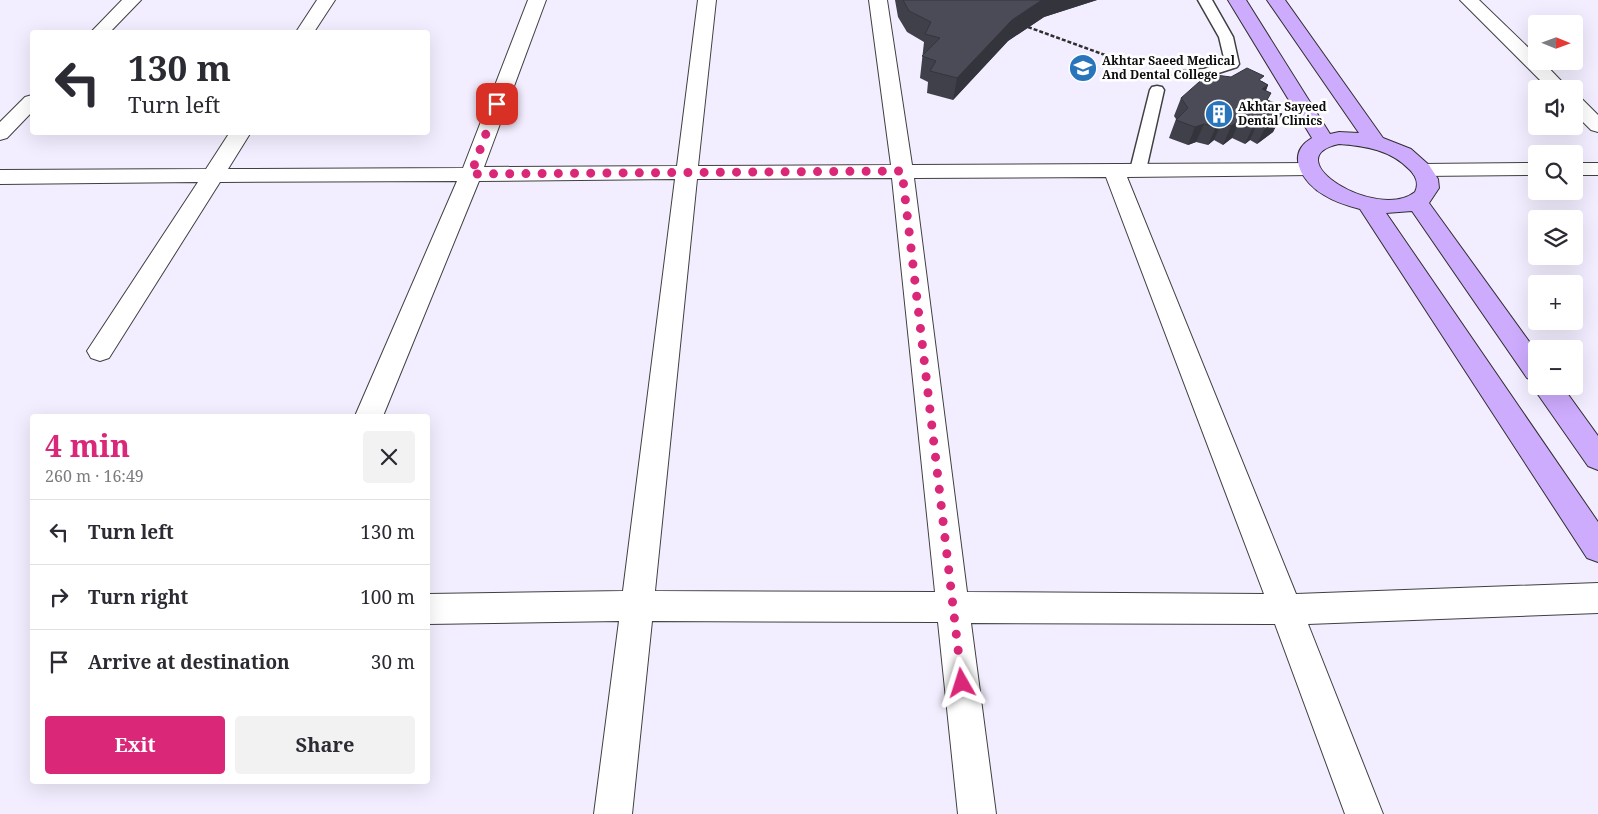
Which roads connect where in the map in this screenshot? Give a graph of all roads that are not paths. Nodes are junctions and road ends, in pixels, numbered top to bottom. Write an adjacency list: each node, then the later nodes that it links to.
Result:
1 (132, 0): 10 (street)
2 (326, 0): 11 (street)
3 (537, 0): 30 (street)
4 (707, 0): 29 (street)
5 (878, 0): 28 (street)
6 (1205, 0): 12 (lane)
7 (1237, 0): 20 (street)
8 (1276, 0): 21 (street)
9 (1469, 0): 13 (street)
10 (102, 30)
11 (306, 30)
12 (1180, 75)
13 (1551, 80)
14 (1157, 90): 26 (lane)
15 (30, 103): 18 (street)
16 (1583, 111): 17 (street)
17 (1598, 126)
18 (0, 134)
19 (238, 135): 31 (street)
20 (1324, 141): 21 (street); 22 (street)
21 (1376, 142): 27 (street)
22 (1309, 168): 26 (street); 34 (street)
23 (1528, 169): 27 (street)
24 (1583, 169): 25 (street)
25 (1598, 169)
26 (1126, 170): 28 (street); 45 (street)
27 (1422, 170): 33 (street)
28 (902, 171): 29 (street); 43 (street)
29 (686, 173): 30 (street); 42 (street)
30 (471, 174): 31 (street); 38 (street)
31 (213, 176): 32 (street); 35 (street)
32 (0, 177)
33 (1417, 202): 34 (street); 36 (street)
34 (1368, 204): 40 (street)
35 (100, 351)
36 (1528, 360)
37 (1553, 395): 39 (street)
38 (370, 414)
39 (1598, 458)
40 (1598, 548)
41 (1598, 598): 45 (street)
42 (637, 606): 43 (street); 44 (street); 46 (street)
43 (954, 608): 45 (street); 47 (street)
44 (430, 609)
45 (1286, 609): 48 (street)
46 (613, 814)
47 (977, 814)
48 (1364, 814)

